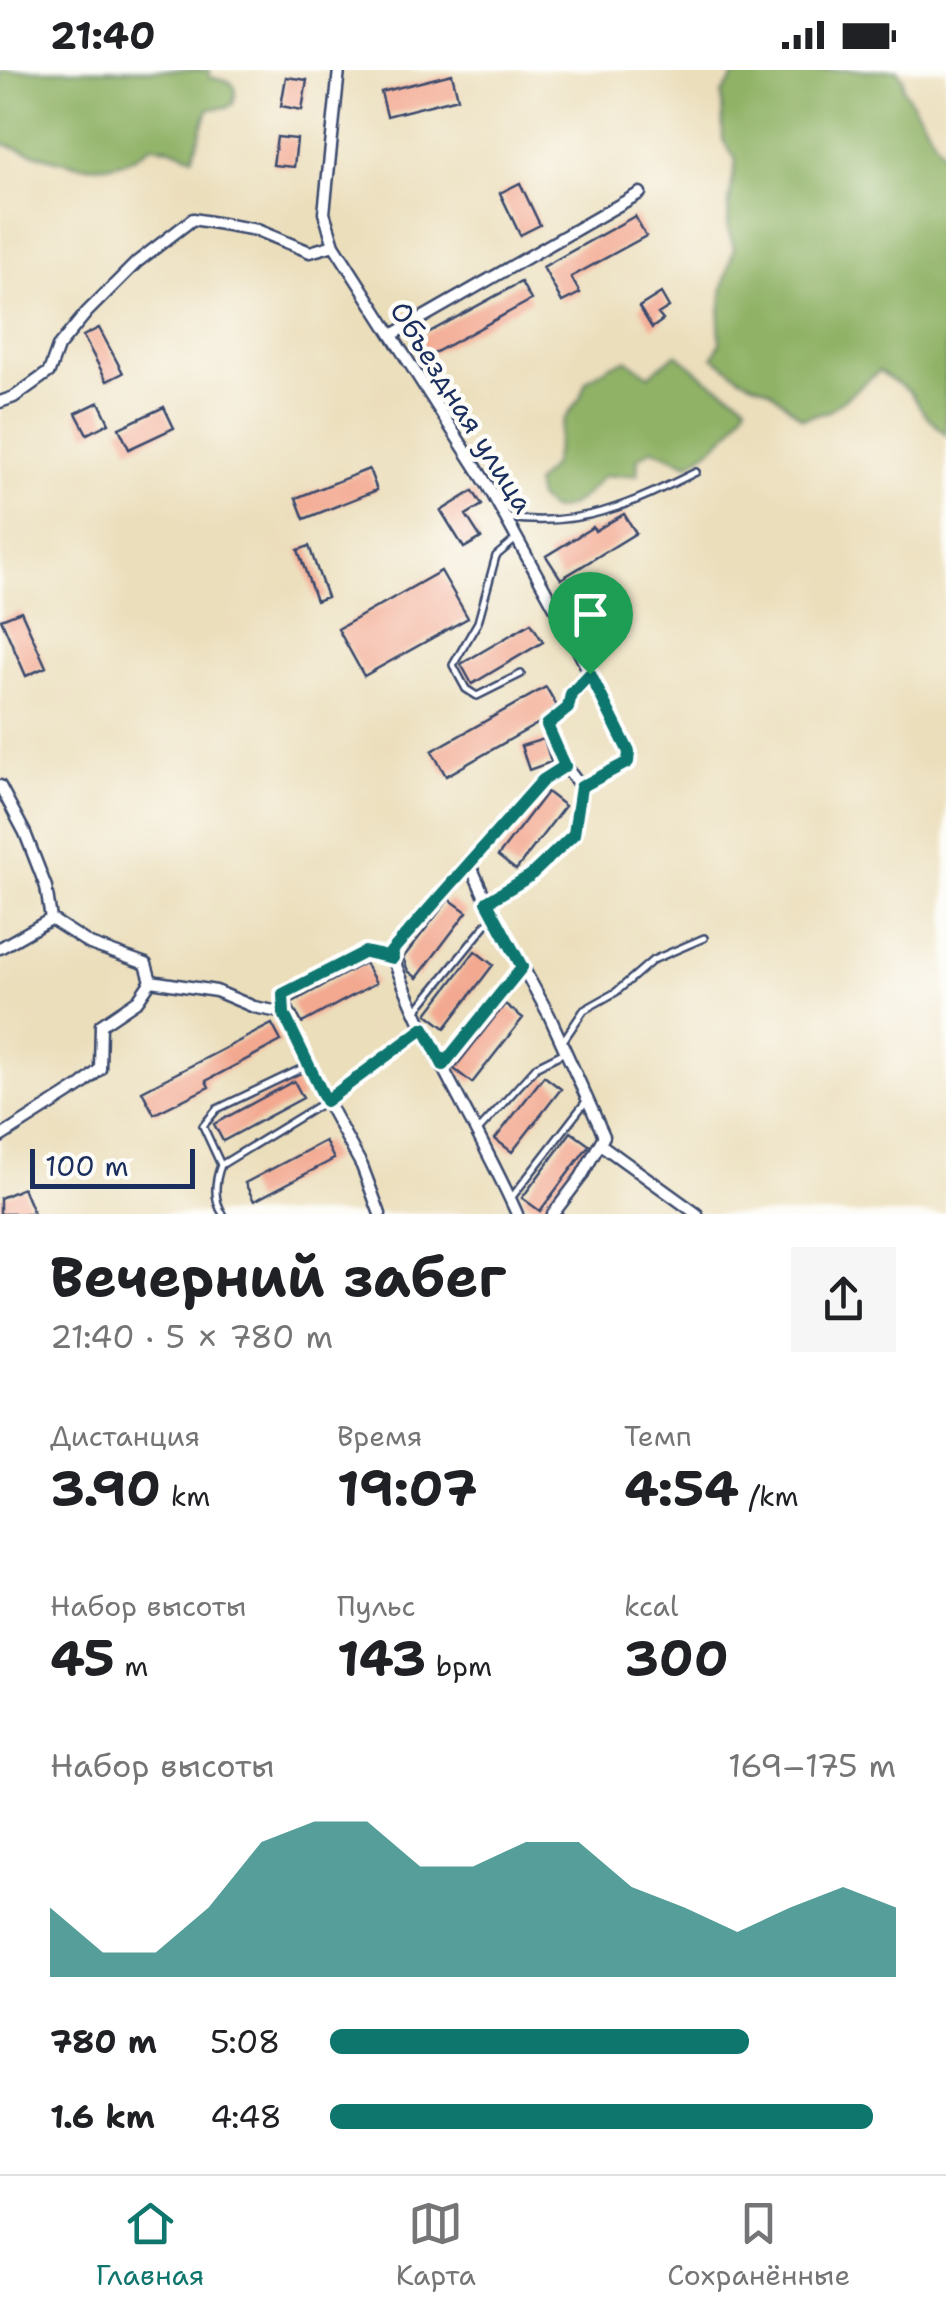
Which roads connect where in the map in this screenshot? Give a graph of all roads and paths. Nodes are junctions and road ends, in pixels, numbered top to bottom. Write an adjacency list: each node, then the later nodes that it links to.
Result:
1 (339, 70): 3 (street, Объездная улица)
2 (640, 193): 4 (street)
3 (334, 245): 4 (street, Объездная улица); 5 (street)
4 (392, 335): 7 (street, Объездная улица)
5 (0, 402)
6 (696, 472): 7 (lane)
7 (505, 518): 8 (street, Объездная улица)
8 (516, 538): 9 (lane); 10 (street, Объездная улица)
9 (521, 674)
10 (590, 674): 11 (street); 13 (street, Объездная улица)
11 (565, 766): 13 (street); 14 (street)
12 (0, 786): 17 (street)
13 (581, 787): 15 (street)
14 (469, 862): 15 (street); 20 (street)
15 (487, 902): 16 (street)
16 (494, 915): 21 (street); 23 (lane)
17 (51, 919): 19 (street); 22 (street)
18 (704, 938): 26 (lane)
19 (0, 948)
20 (393, 958): 23 (street); 24 (lane)
21 (522, 967): 26 (street); 28 (lane)
22 (152, 980): 24 (street); 32 (street)
23 (416, 1011): 25 (street)
24 (284, 1014): 27 (street)
25 (424, 1028): 28 (street); 30 (lane)
26 (563, 1047): 29 (street); 31 (lane)
27 (309, 1065): 30 (street); 34 (lane)
28 (443, 1065): 31 (street)
29 (587, 1100): 33 (street); 35 (lane)
30 (326, 1101): 34 (lane); 37 (street)
31 (478, 1132): 35 (street)
32 (0, 1138)
33 (600, 1144): 39 (street); 40 (street)
34 (221, 1165): 36 (lane)
35 (510, 1199): 38 (street)
36 (222, 1214)
37 (380, 1214)
38 (517, 1214)
39 (554, 1214)
40 (697, 1214)

